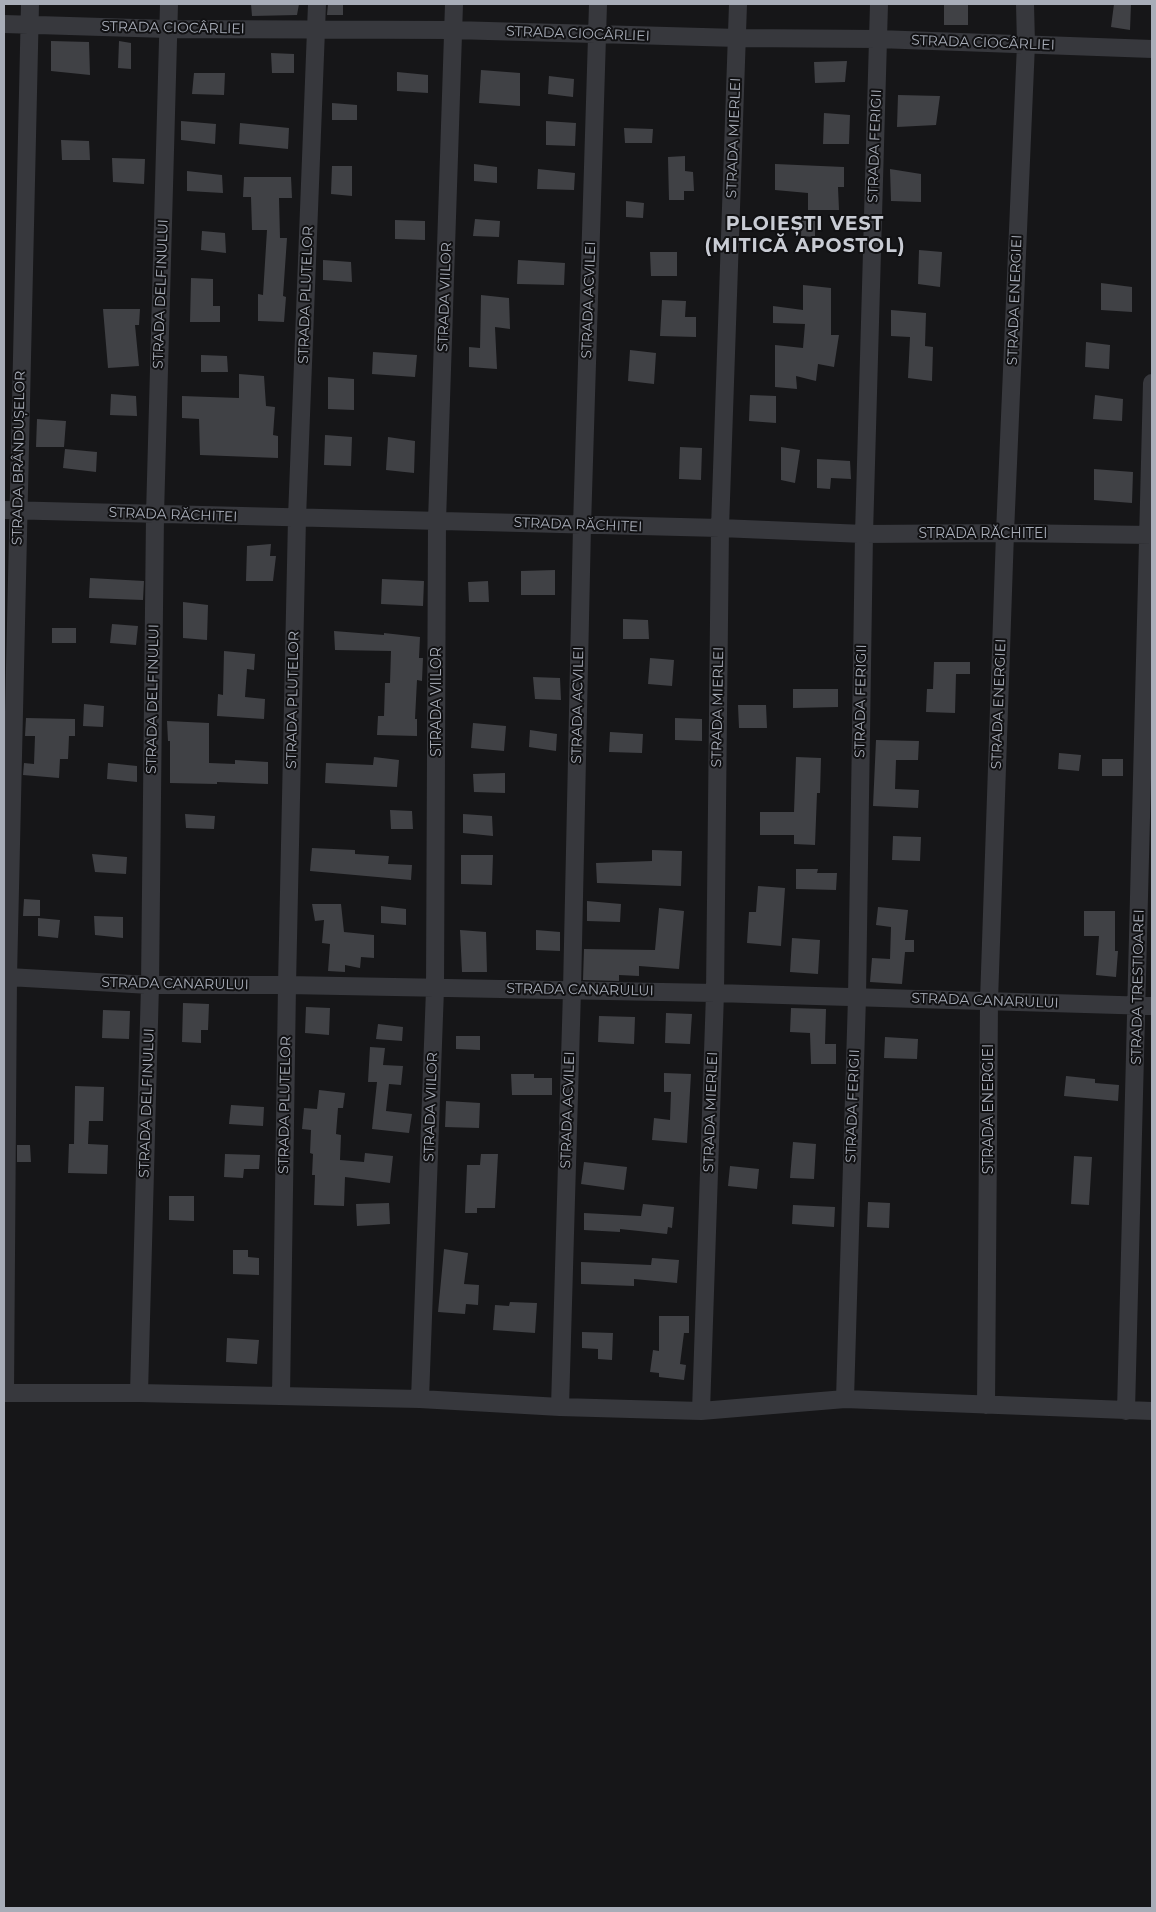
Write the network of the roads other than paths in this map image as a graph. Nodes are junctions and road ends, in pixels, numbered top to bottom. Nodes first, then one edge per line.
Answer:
1 (30, 4) edge
2 (169, 4) edge
3 (317, 4) edge
4 (454, 4) edge
5 (598, 4) edge
6 (738, 4) edge
7 (878, 4) edge
8 (1025, 4) edge
9 (4, 24) edge
10 (30, 24) junction
11 (168, 29) junction
12 (317, 30) junction
13 (453, 30) junction
14 (598, 34) junction
15 (738, 38) junction
16 (878, 39) junction
17 (1026, 44) junction
18 (1152, 49) edge
19 (1152, 383) edge
20 (10, 510) edge
21 (155, 515) junction
22 (297, 518) junction
23 (437, 521) junction
24 (582, 526) junction
25 (720, 528) junction
26 (1005, 533) junction
27 (864, 534) junction
28 (1150, 535) edge
29 (8, 977) junction
30 (150, 985) junction
31 (287, 985) junction
32 (436, 988) junction
33 (572, 990) junction
34 (715, 992) junction
35 (856, 997) junction
36 (989, 1002) junction
37 (1145, 1006) edge
38 (4, 1393) edge
39 (139, 1393) junction
40 (281, 1396) junction
41 (420, 1399) junction
42 (845, 1399) junction
43 (986, 1405) junction
44 (560, 1407) junction
45 (702, 1411) junction
46 (1126, 1411) junction
47 (1152, 1411) edge

1 - 10 street, STRADA BRÂNDUȘELOR
2 - 11 street, STRADA DELFINULUI
3 - 12 street, STRADA PLUTELOR
4 - 13 street, STRADA VIILOR
5 - 14 street, STRADA ACVILEI
6 - 15 street, STRADA MIERLEI
7 - 16 street, STRADA FERIGII
8 - 17 street, STRADA ENERGIEI
9 - 10 street, STRADA CIOCÂRLIEI
10 - 11 street, STRADA CIOCÂRLIEI
10 - 20 street, STRADA BRÂNDUȘELOR
11 - 12 street, STRADA CIOCÂRLIEI
11 - 21 street, STRADA DELFINULUI
12 - 13 street, STRADA CIOCÂRLIEI
12 - 22 street, STRADA PLUTELOR
13 - 14 street, STRADA CIOCÂRLIEI
13 - 23 street, STRADA VIILOR
14 - 15 street, STRADA CIOCÂRLIEI
14 - 24 street, STRADA ACVILEI
15 - 16 street, STRADA CIOCÂRLIEI
15 - 25 street, STRADA MIERLEI
16 - 17 street, STRADA CIOCÂRLIEI
16 - 27 street, STRADA FERIGII
17 - 18 street, STRADA CIOCÂRLIEI
17 - 26 street, STRADA ENERGIEI
19 - 28 street, STRADA TRESTIOAREI
20 - 21 street, STRADA RĂCHITEI
20 - 29 street, STRADA BRÂNDUȘELOR
21 - 22 street, STRADA RĂCHITEI
21 - 30 street, STRADA DELFINULUI
22 - 23 street, STRADA RĂCHITEI
22 - 31 street, STRADA PLUTELOR
23 - 24 street, STRADA RĂCHITEI
23 - 32 street, STRADA VIILOR
24 - 25 street, STRADA RĂCHITEI
24 - 33 street, STRADA ACVILEI
25 - 27 street, STRADA RĂCHITEI
25 - 34 street, STRADA MIERLEI
26 - 27 street, STRADA RĂCHITEI
26 - 28 street, STRADA RĂCHITEI
26 - 36 street, STRADA ENERGIEI
27 - 35 street, STRADA FERIGII
28 - 37 street, STRADA TRESTIOAREI
29 - 30 street, STRADA CANARULUI
29 - 38 street, STRADA BRÂNDUȘELOR
30 - 31 street, STRADA CANARULUI
30 - 39 street, STRADA DELFINULUI
31 - 32 street, STRADA CANARULUI
31 - 40 street, STRADA PLUTELOR
32 - 33 street, STRADA CANARULUI
32 - 41 street, STRADA VIILOR
33 - 34 street, STRADA CANARULUI
33 - 44 street, STRADA ACVILEI
34 - 35 street, STRADA CANARULUI
34 - 45 street, STRADA MIERLEI
35 - 36 street, STRADA CANARULUI
35 - 42 street, STRADA FERIGII
36 - 37 street, STRADA CANARULUI
36 - 43 street, STRADA ENERGIEI
37 - 46 street, STRADA TRESTIOAREI
38 - 39 street
39 - 40 street
40 - 41 street
41 - 44 street
42 - 43 street
42 - 45 street
43 - 46 street
44 - 45 street
46 - 47 street

